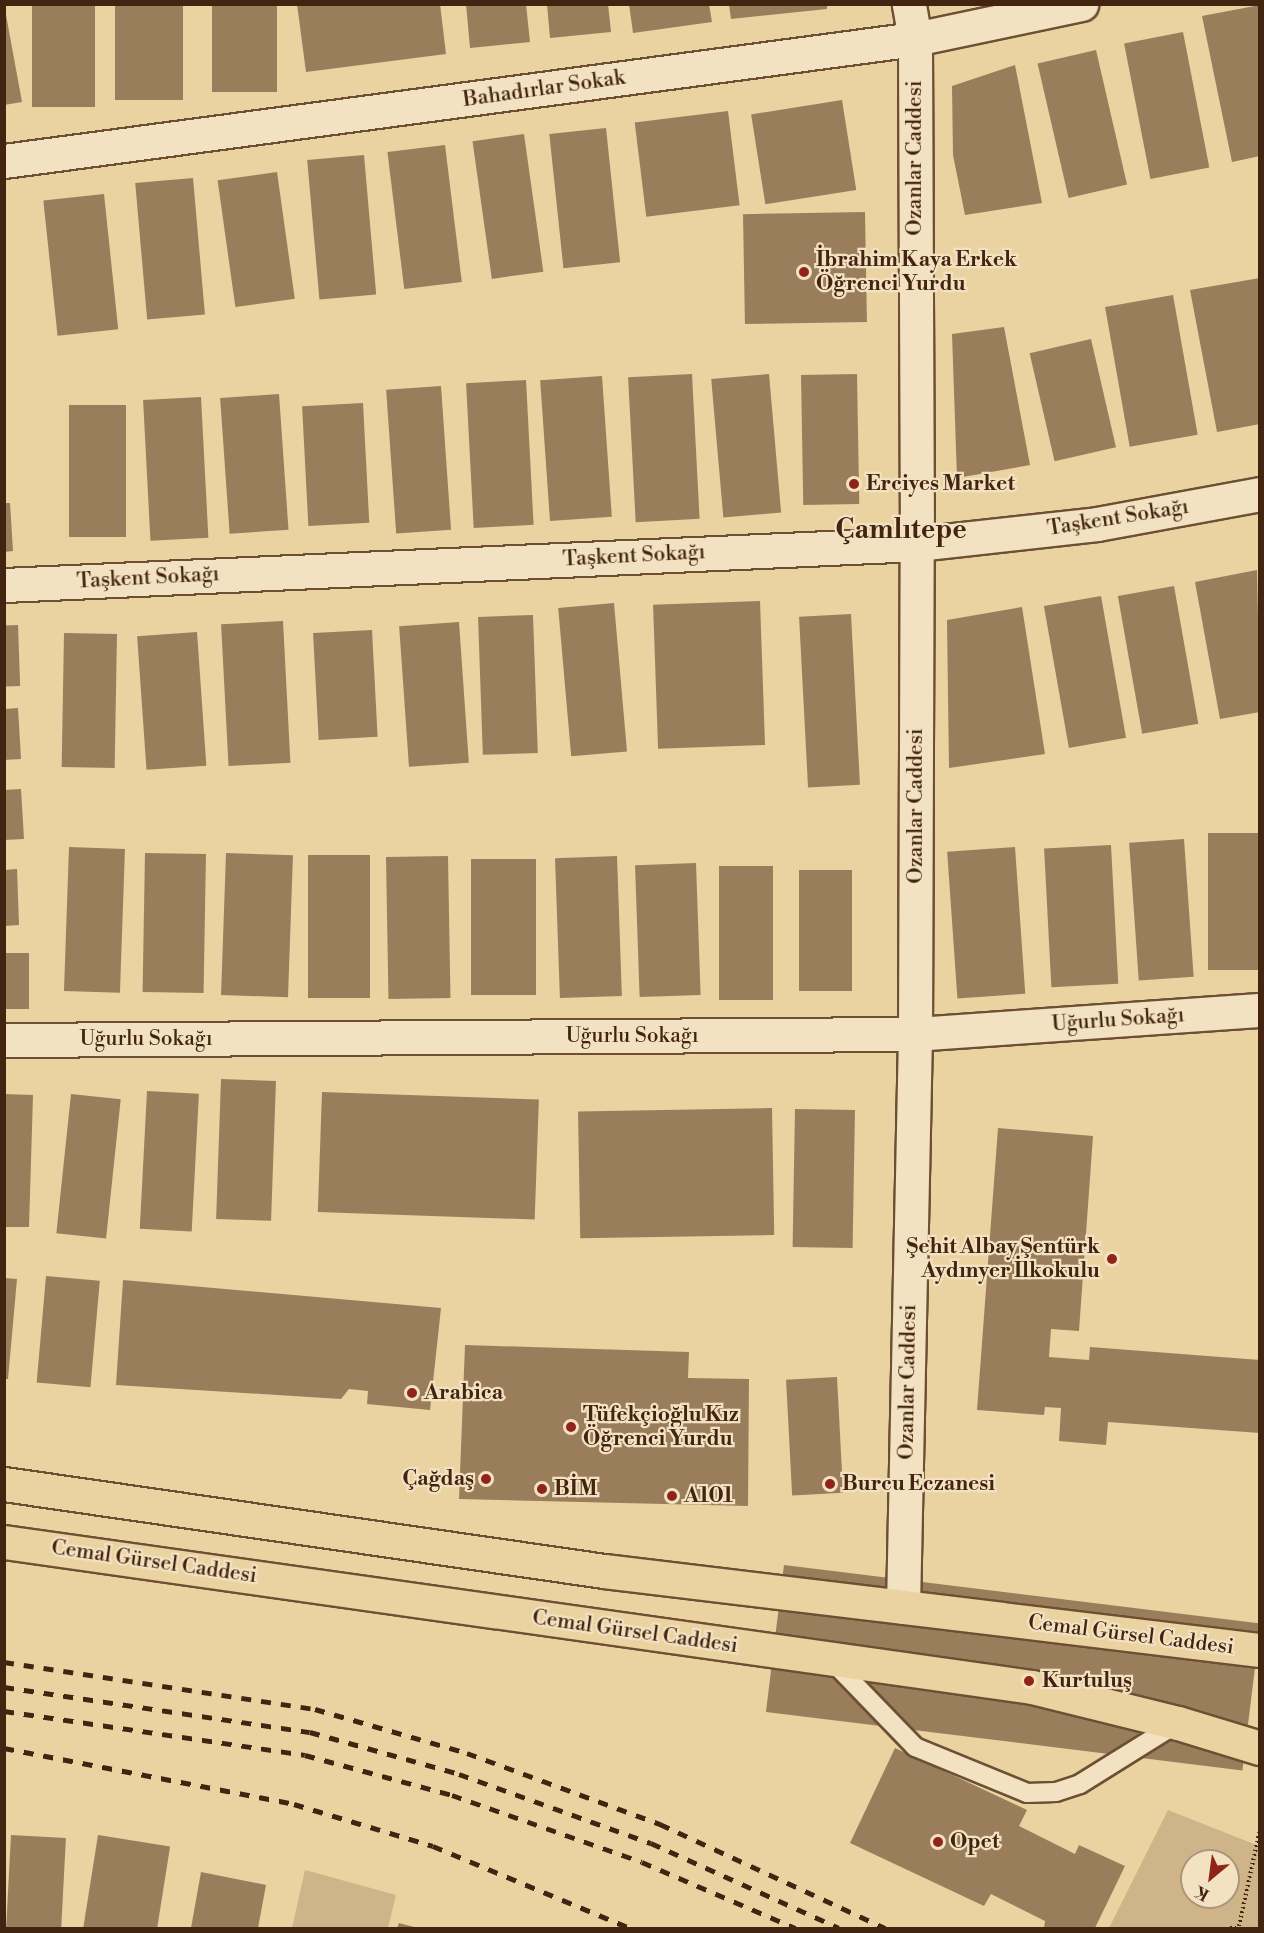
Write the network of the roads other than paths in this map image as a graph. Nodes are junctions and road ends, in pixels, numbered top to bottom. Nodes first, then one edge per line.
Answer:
1 (909, 4) edge
2 (1081, 4) edge
3 (915, 39) junction
4 (4, 161) edge
5 (1260, 494) edge
6 (917, 544) junction
7 (4, 585) edge
8 (1260, 1010) edge
9 (915, 1034) junction
10 (4, 1040) edge
11 (4, 1484) edge
12 (4, 1542) edge
13 (903, 1607) junction
14 (1260, 1650) edge
15 (829, 1658) junction
16 (1178, 1723) junction
17 (1260, 1748) edge

1 - 3 street, Ozanlar Caddesi
2 - 3 street, Bahadırlar Sokak
3 - 4 street, Bahadırlar Sokak
3 - 6 street, Ozanlar Caddesi
5 - 6 street, Taşkent Sokağı
6 - 7 street, Taşkent Sokağı
6 - 9 street, Ozanlar Caddesi
8 - 9 street, Uğurlu Sokağı
9 - 10 street, Uğurlu Sokağı
9 - 13 street, Ozanlar Caddesi
11 - 13 main road, Cemal Gürsel Caddesi
12 - 15 main road, Cemal Gürsel Caddesi
13 - 14 main road, Cemal Gürsel Caddesi
15 - 16 main road, Cemal Gürsel Caddesi
15 - 16 lane
16 - 17 main road, Cemal Gürsel Caddesi

